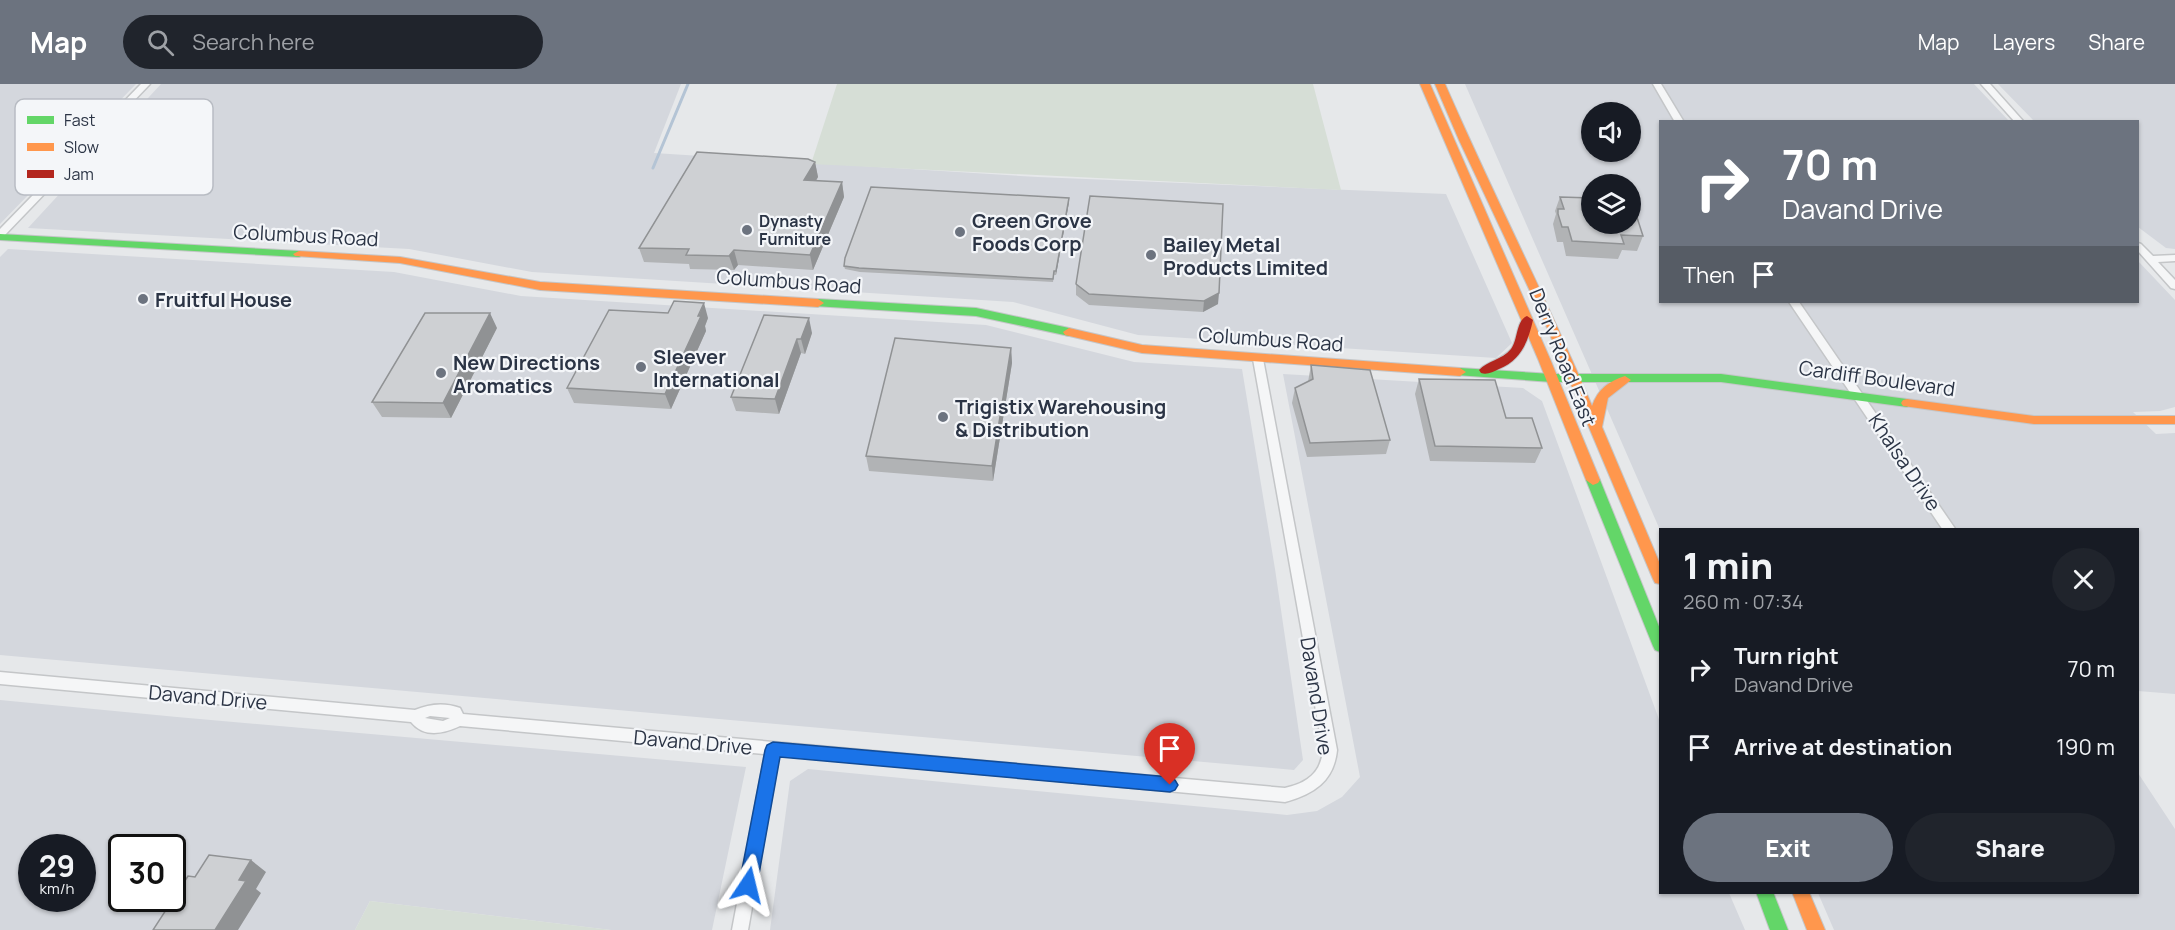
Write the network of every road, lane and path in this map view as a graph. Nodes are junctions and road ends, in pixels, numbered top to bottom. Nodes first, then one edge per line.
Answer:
1 (146, 84) edge
2 (1425, 84) edge
3 (1440, 84) edge
4 (1657, 84) edge
5 (1984, 84) edge
6 (132, 99) edge
7 (1679, 120) edge
8 (2018, 120) edge
9 (39, 195) edge
10 (0, 236) edge
11 (2139, 247) edge
12 (2175, 258) edge
13 (2150, 259) junction
14 (2175, 286) edge
15 (1795, 303) edge
16 (1527, 320) junction
17 (1258, 358) junction
18 (1477, 372) junction
19 (1642, 377) junction
20 (1552, 378) junction
21 (1574, 379) junction
22 (1859, 395) junction
23 (2175, 420) edge
24 (1597, 429) junction
25 (1949, 528) edge
26 (1659, 577) edge
27 (1659, 644) edge
28 (0, 678) edge
29 (773, 750) junction
30 (1765, 894) edge
31 (1801, 894) edge
32 (740, 930) edge
33 (1779, 930) edge
34 (1816, 930) edge

1 - 6 street
2 - 16 street, Derry Road East
3 - 21 street, Derry Road East
4 - 7 street
5 - 8 street
9 - 10 street
10 - 17 street, Columbus Road
11 - 13 street
12 - 13 street
13 - 14 street
15 - 22 street, Khalsa Drive
16 - 18 street
16 - 20 street, Derry Road East
17 - 18 street, Columbus Road
17 - 29 street, Davand Drive
18 - 20 street, Columbus Road
19 - 21 street, Cardiff Boulevard
19 - 22 street, Cardiff Boulevard
19 - 24 street
20 - 21 street, Columbus Road
20 - 27 street, Derry Road East
21 - 24 street, Derry Road East
22 - 23 street, Cardiff Boulevard
22 - 25 street, Khalsa Drive
24 - 26 street, Derry Road East
28 - 29 street, Davand Drive
29 - 32 street
30 - 33 street
31 - 34 street

